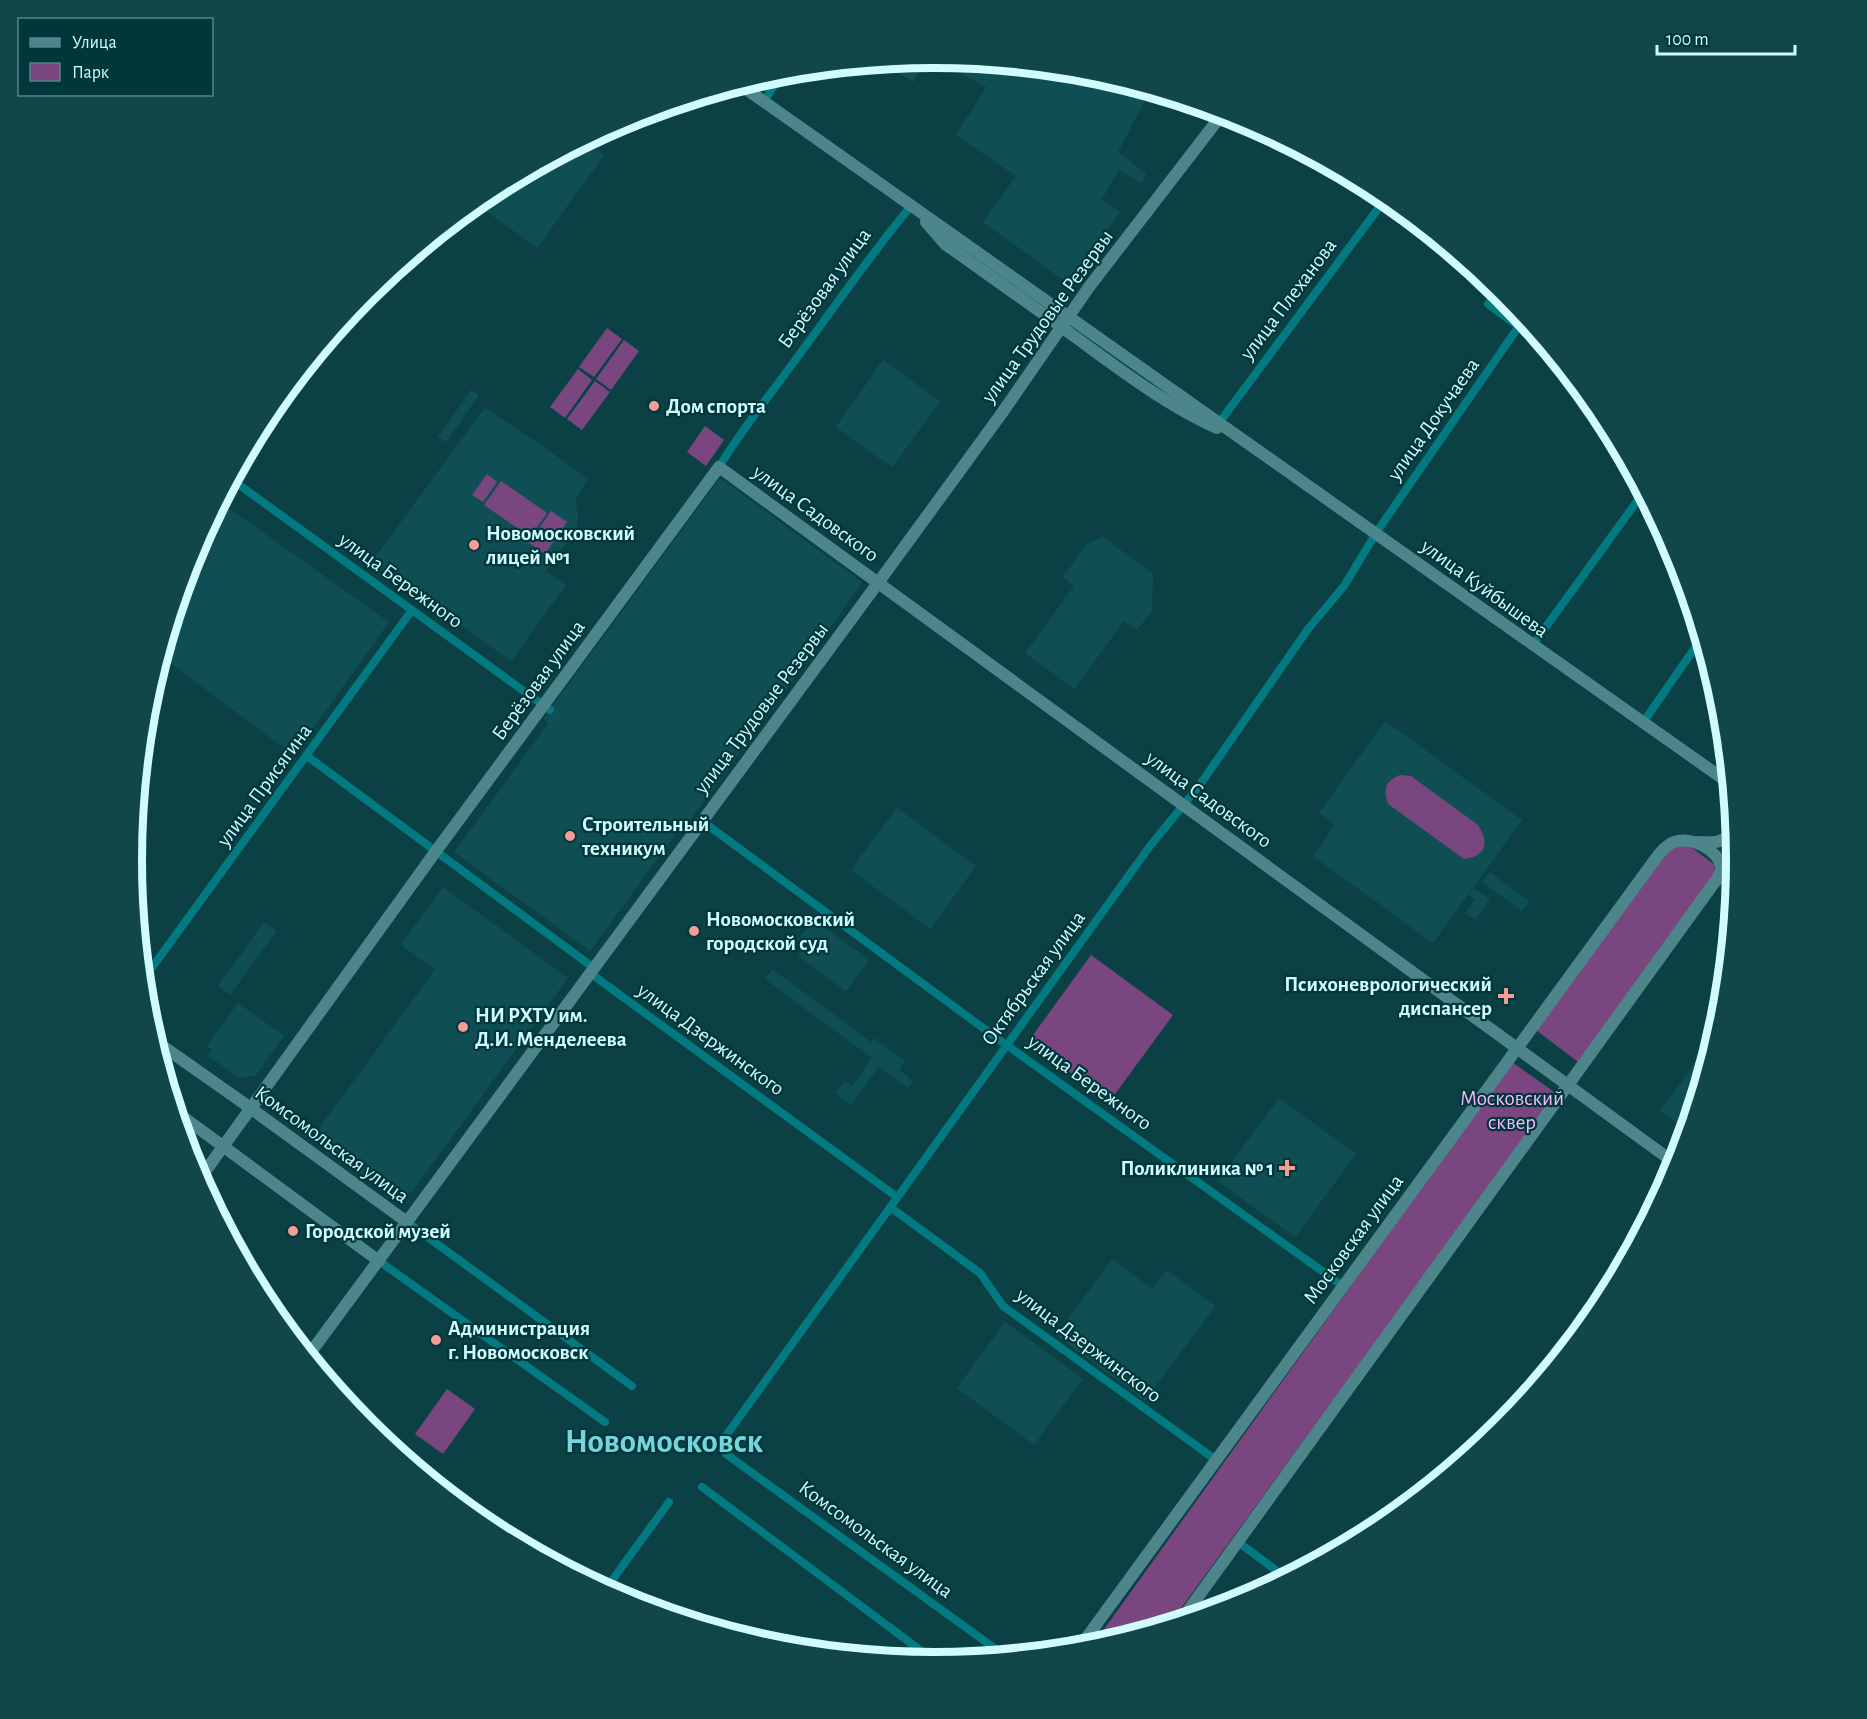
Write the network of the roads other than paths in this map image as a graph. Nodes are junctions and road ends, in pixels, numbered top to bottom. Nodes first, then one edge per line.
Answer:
1 (775, 84) edge
2 (748, 90) edge
3 (764, 101) junction
4 (1217, 121) edge
5 (911, 206) junction
6 (1380, 206) edge
7 (1493, 298) edge
8 (1064, 321) junction
9 (1519, 326) joint
10 (1219, 423) junction
11 (1257, 449) junction
12 (719, 467) junction
13 (237, 483) edge
14 (1639, 499) edge
15 (1376, 533) junction
16 (879, 582) junction
17 (412, 610) junction
18 (1532, 646) junction
19 (1696, 646) edge
20 (547, 708) junction
21 (1642, 724) junction
22 (307, 756) junction
23 (1721, 778) edge
24 (1184, 804) junction
25 (702, 821) junction
26 (1725, 838) edge
27 (1693, 841) junction
28 (436, 851) junction
29 (1726, 867) edge
30 (1717, 880) junction
31 (592, 970) junction
32 (149, 971) edge
33 (1007, 1045) junction
34 (164, 1047) edge
35 (1516, 1048) junction
36 (1569, 1086) junction
37 (251, 1109) junction
38 (185, 1118) edge
39 (224, 1146) junction
40 (1667, 1157) edge
41 (206, 1171) edge
42 (897, 1197) junction
43 (890, 1207) junction
44 (407, 1222) junction
45 (379, 1261) junction
46 (1343, 1286) junction
47 (312, 1351) edge
48 (632, 1386) dead end
49 (605, 1422) dead end
50 (720, 1444) dead end
51 (726, 1454) dead end
52 (1216, 1460) junction
53 (702, 1487) dead end
54 (669, 1502) dead end
55 (1238, 1542) junction
56 (1279, 1572) edge
57 (611, 1582) edge
58 (1190, 1608) edge
59 (1088, 1636) edge
60 (996, 1649) edge
61 (922, 1652) edge

1 - 3 street
2 - 3 main road
3 - 5 main road
4 - 8 main road, улица Трудовые Резервы
5 - 8 main road
5 - 12 street, Берёзовая улица
6 - 10 street, улица Плеханова
7 - 9 street
8 - 10 main road, улица Куйбышева
8 - 11 main road
8 - 16 main road, улица Трудовые Резервы
9 - 15 street, улица Докучаева
10 - 11 main road, улица Куйбышева
11 - 15 main road, улица Куйбышева
12 - 16 main road, улица Садовского
12 - 20 main road, Берёзовая улица
13 - 17 street, улица Бережного
14 - 18 street
15 - 18 main road, улица Куйбышева
15 - 24 street, Октябрьская улица
16 - 24 main road, улица Садовского
16 - 25 main road, улица Трудовые Резервы
17 - 20 street, улица Бережного
17 - 22 street, улица Присягина
18 - 21 main road, улица Куйбышева
19 - 21 street
20 - 28 main road, Берёзовая улица
21 - 23 main road, улица Куйбышева
22 - 28 street, улица Дзержинского
22 - 32 street, улица Присягина
24 - 33 street, Октябрьская улица
24 - 35 main road, улица Садовского
25 - 31 main road, улица Трудовые Резервы
25 - 33 street, улица Бережного
26 - 27 main road
27 - 30 main road
27 - 35 main road, Московская улица
28 - 31 street, улица Дзержинского
28 - 37 main road, Берёзовая улица
29 - 30 main road
30 - 36 main road
31 - 42 street, улица Дзержинского
31 - 44 main road, улица Трудовые Резервы
33 - 42 street, Октябрьская улица
33 - 46 street, улица Бережного
34 - 37 main road, Комсомольская улица
35 - 36 main road, улица Садовского
35 - 46 main road, Московская улица
36 - 40 main road, улица Садовского
36 - 55 main road
37 - 39 main road, Берёзовая улица
37 - 44 main road, Комсомольская улица
38 - 39 main road
39 - 41 main road, Берёзовая улица
39 - 45 main road
42 - 43 street, Октябрьская улица
43 - 50 street, Октябрьская улица
43 - 52 street, улица Дзержинского
44 - 45 main road, улица Трудовые Резервы
44 - 48 street, Комсомольская улица
45 - 47 main road, улица Трудовые Резервы
45 - 49 street
46 - 52 main road, Московская улица
51 - 60 street, Комсомольская улица
52 - 59 main road, Московская улица
53 - 61 street
54 - 57 street
55 - 56 street
55 - 58 main road

